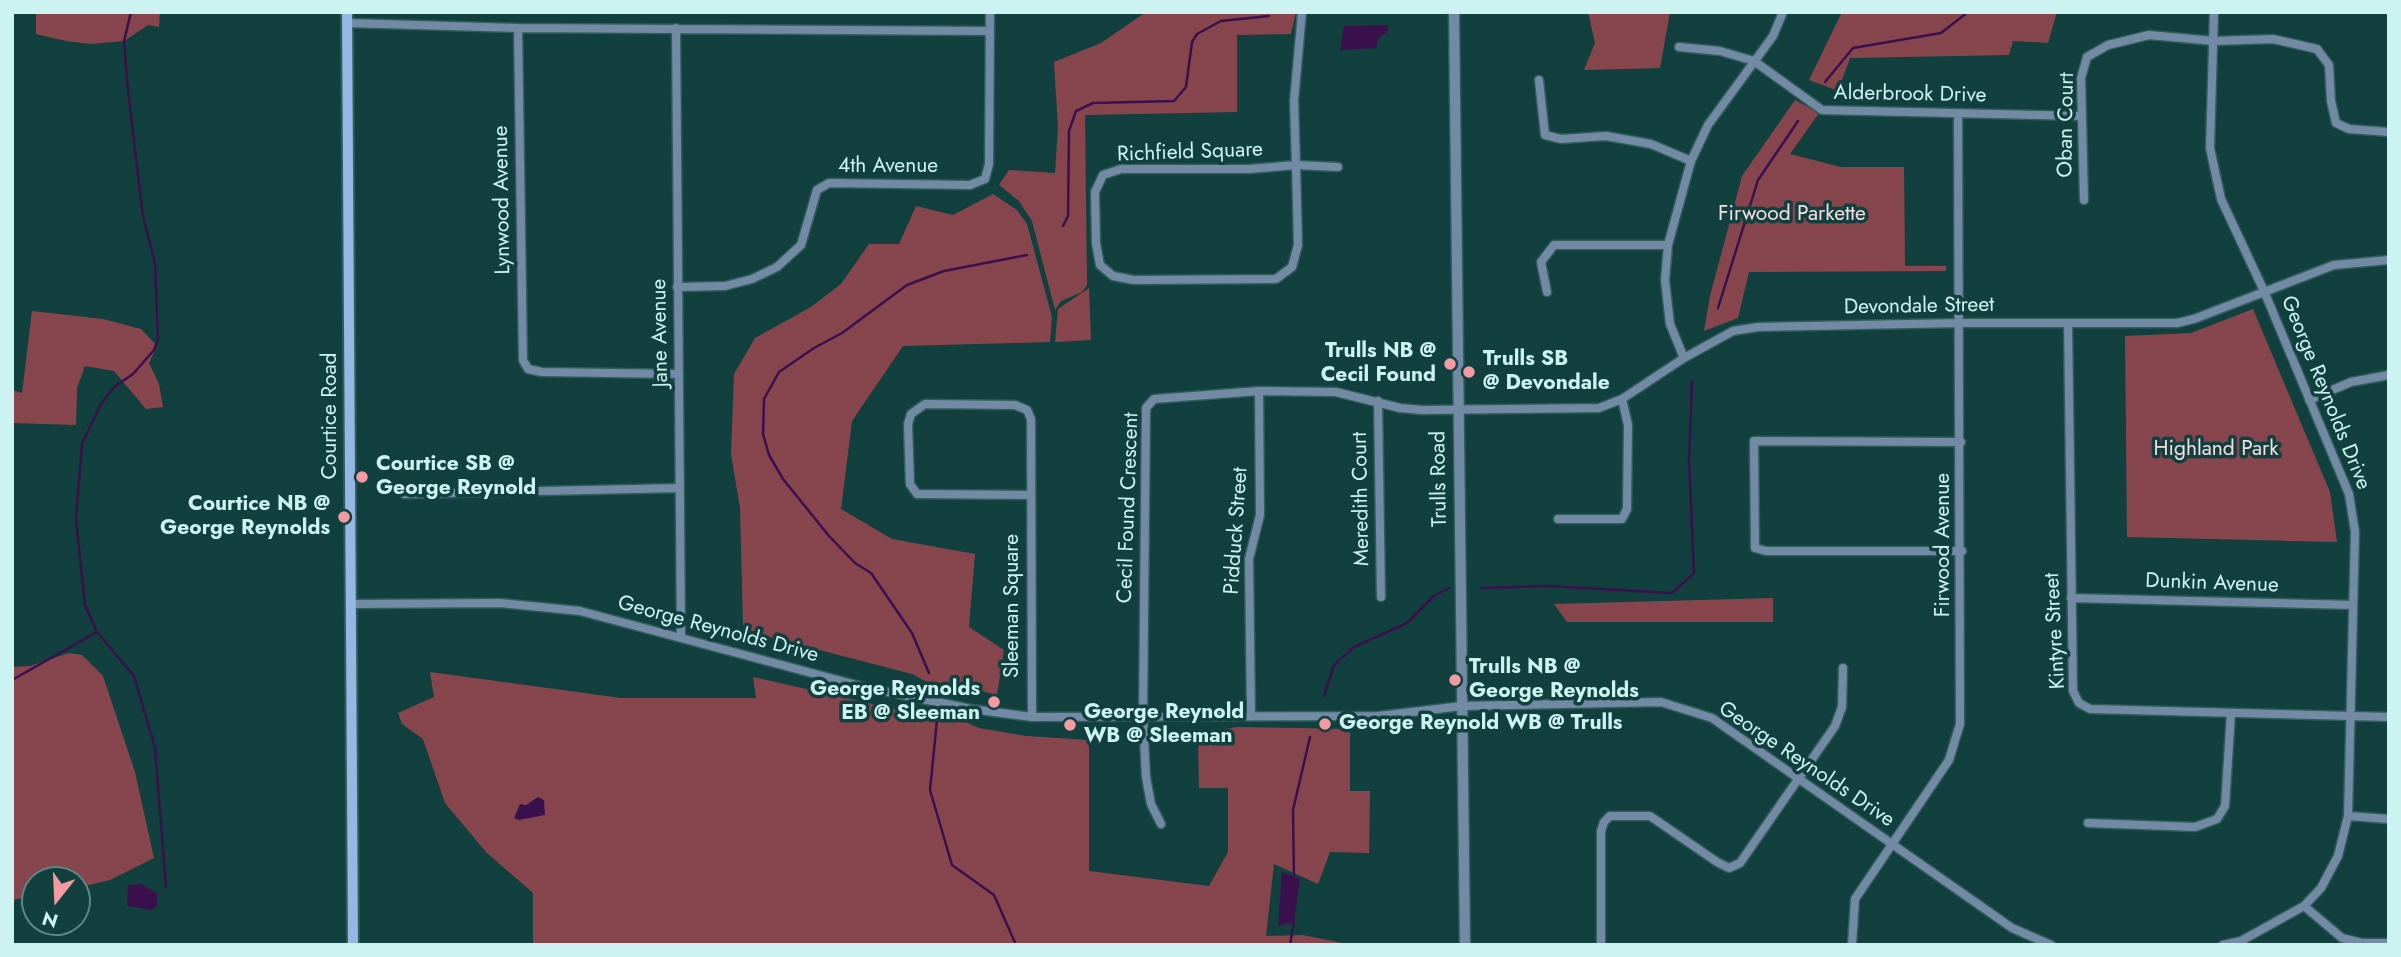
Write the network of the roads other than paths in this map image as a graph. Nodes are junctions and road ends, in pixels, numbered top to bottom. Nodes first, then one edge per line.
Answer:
1 (990, 12) edge
2 (1302, 12) edge
3 (1454, 12) edge
4 (1783, 12) edge
5 (2214, 12) edge
6 (347, 18) edge
7 (518, 28) junction
8 (676, 28) junction
9 (990, 31) junction
10 (2214, 41) junction
11 (1679, 47) dead end
12 (1754, 61) junction
13 (1539, 80) dead end
14 (1958, 114) junction
15 (2081, 116) junction
16 (2389, 132) edge
17 (1691, 161) junction
18 (1296, 165) junction
19 (1338, 167) dead end
20 (2084, 200) dead end
21 (1668, 245) junction
22 (2389, 260) edge
23 (677, 288) junction
24 (2264, 291) junction
25 (1547, 292) dead end
26 (1959, 323) junction
27 (2068, 324) junction
28 (1684, 358) junction
29 (679, 374) junction
30 (2389, 375) edge
31 (1259, 391) junction
32 (1622, 399) junction
33 (2309, 400) junction
34 (1378, 401) junction
35 (1459, 409) junction
36 (1961, 442) junction
37 (680, 488) junction
38 (404, 494) dead end
39 (1030, 495) junction
40 (1558, 519) dead end
41 (1962, 551) junction
42 (1381, 597) dead end
43 (2071, 598) junction
44 (351, 604) junction
45 (2353, 605) junction
46 (681, 638) junction
47 (1843, 668) dead end
48 (1462, 706) junction
49 (2231, 713) junction
50 (1032, 716) junction
51 (1143, 716) junction
52 (1251, 716) junction
53 (2352, 716) junction
54 (2389, 716) edge
55 (1798, 777) junction
56 (2348, 816) junction
57 (2389, 819) edge
58 (2088, 823) dead end
59 (1161, 824) dead end
60 (1892, 845) junction
61 (2304, 905) junction
62 (2389, 943) edge
63 (353, 945) edge
64 (1465, 945) edge
65 (1601, 945) edge
66 (1852, 945) edge
67 (2051, 945) edge
68 (2224, 945) edge

1 - 9 street, 4th Avenue
2 - 18 street, Richfield Square
3 - 35 street, Trulls Road
4 - 12 street
5 - 10 street, George Reynolds Drive
6 - 7 street
6 - 44 main road, Courtice Road
7 - 8 street
7 - 29 street, Lynwood Avenue
8 - 9 street
8 - 23 street, Jane Avenue
9 - 23 street, 4th Avenue
10 - 15 street, Oban Court
10 - 16 street
10 - 24 street, George Reynolds Drive
11 - 12 street, Alderbrook Drive
12 - 14 street, Alderbrook Drive
12 - 17 street
13 - 17 street
14 - 15 street, Alderbrook Drive
14 - 26 street, Firwood Avenue
15 - 20 street, Oban Court
17 - 21 street
18 - 18 street, Richfield Square
18 - 19 street
21 - 25 street
21 - 28 street
22 - 24 street, Devondale Street
23 - 29 street, Jane Avenue
24 - 27 street, Devondale Street
24 - 33 street, George Reynolds Drive
26 - 27 street, Devondale Street
26 - 28 street, Devondale Street
26 - 36 street, Firwood Avenue
27 - 43 street, Kintyre Street
28 - 32 street, Devondale Street
29 - 37 street, Jane Avenue
30 - 33 street
31 - 34 street, Cecil Found Crescent
31 - 51 street, Cecil Found Crescent
31 - 52 street, Pidduck Street
32 - 35 street, Devondale Street
32 - 40 street
33 - 45 street, George Reynolds Drive
34 - 35 street, Cecil Found Crescent
34 - 42 street, Meredith Court
35 - 48 street, Trulls Road
36 - 41 street, Firwood Avenue
36 - 41 street
37 - 38 street
37 - 46 street, Jane Avenue
39 - 39 street, Sleeman Square
39 - 50 street, Sleeman Square
41 - 60 street, Firwood Avenue
43 - 45 street, Dunkin Avenue
43 - 49 street, Kintyre Street
44 - 46 street, George Reynolds Drive
44 - 63 main road, Courtice Road
45 - 53 street, George Reynolds Drive
46 - 50 street, George Reynolds Drive
47 - 55 street
48 - 52 street, George Reynolds Drive
48 - 55 street, George Reynolds Drive
48 - 64 street, Trulls Road
49 - 53 street, Kintyre Street
49 - 58 street
50 - 51 street, George Reynolds Drive
51 - 52 street, George Reynolds Drive
51 - 59 street, Cecil Found Crescent
53 - 54 street, Kintyre Street
53 - 56 street, George Reynolds Drive
55 - 60 street, George Reynolds Drive
55 - 65 street
56 - 57 street
56 - 61 street, George Reynolds Drive
60 - 66 street, Firwood Avenue
60 - 67 street, George Reynolds Drive
61 - 62 street
61 - 68 street, George Reynolds Drive

